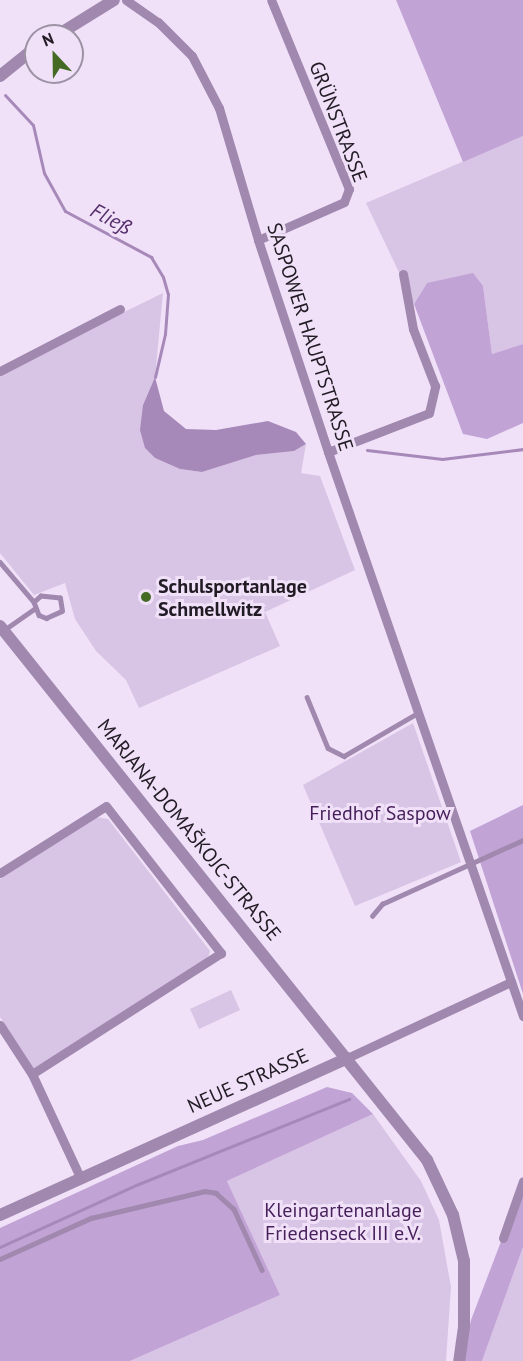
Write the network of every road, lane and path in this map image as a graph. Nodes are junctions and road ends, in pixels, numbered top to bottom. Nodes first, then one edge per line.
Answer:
1 (114, 0) edge
2 (126, 0) edge
3 (271, 0) edge
4 (75, 24) edge
5 (24, 57) edge
6 (0, 76) edge
7 (258, 240) junction
8 (403, 274) dead end
9 (120, 309) dead end
10 (0, 371) edge
11 (328, 452) junction
12 (0, 562) edge
13 (34, 602) junction
14 (34, 609) junction
15 (2, 628) edge
16 (307, 697) dead end
17 (416, 714) junction
18 (523, 840) edge
19 (468, 865) junction
20 (0, 873) edge
21 (372, 916) dead end
22 (511, 982) junction
23 (523, 1016) edge
24 (0, 1025) edge
25 (347, 1058) junction
26 (32, 1074) junction
27 (80, 1178) junction
28 (523, 1181) edge
29 (0, 1215) edge
30 (503, 1238) dead end
31 (0, 1259) edge
32 (262, 1270) dead end
33 (459, 1361) edge

1 - 4 street
2 - 7 street, SASPOWER HAUPTSTRASSE
3 - 7 street, GRÜNSTRASSE
5 - 6 street
7 - 11 street, SASPOWER HAUPTSTRASSE
8 - 11 street
9 - 10 street
11 - 17 street, SASPOWER HAUPTSTRASSE
12 - 13 lane
13 - 14 lane
13 - 14 lane
14 - 15 lane
15 - 25 street, MARJANA-DOMAŠKOJC-STRASSE
16 - 17 lane
17 - 19 street, SASPOWER HAUPTSTRASSE
18 - 19 lane
19 - 21 lane
19 - 22 street, SASPOWER HAUPTSTRASSE
20 - 26 street
22 - 23 street, SASPOWER HAUPTSTRASSE
22 - 25 street, NEUE STRASSE
24 - 26 street
25 - 27 street, NEUE STRASSE
25 - 33 street, MARJANA-DOMAŠKOJC-STRASSE
26 - 27 street
27 - 29 street, NEUE STRASSE
28 - 30 street
31 - 32 lane

